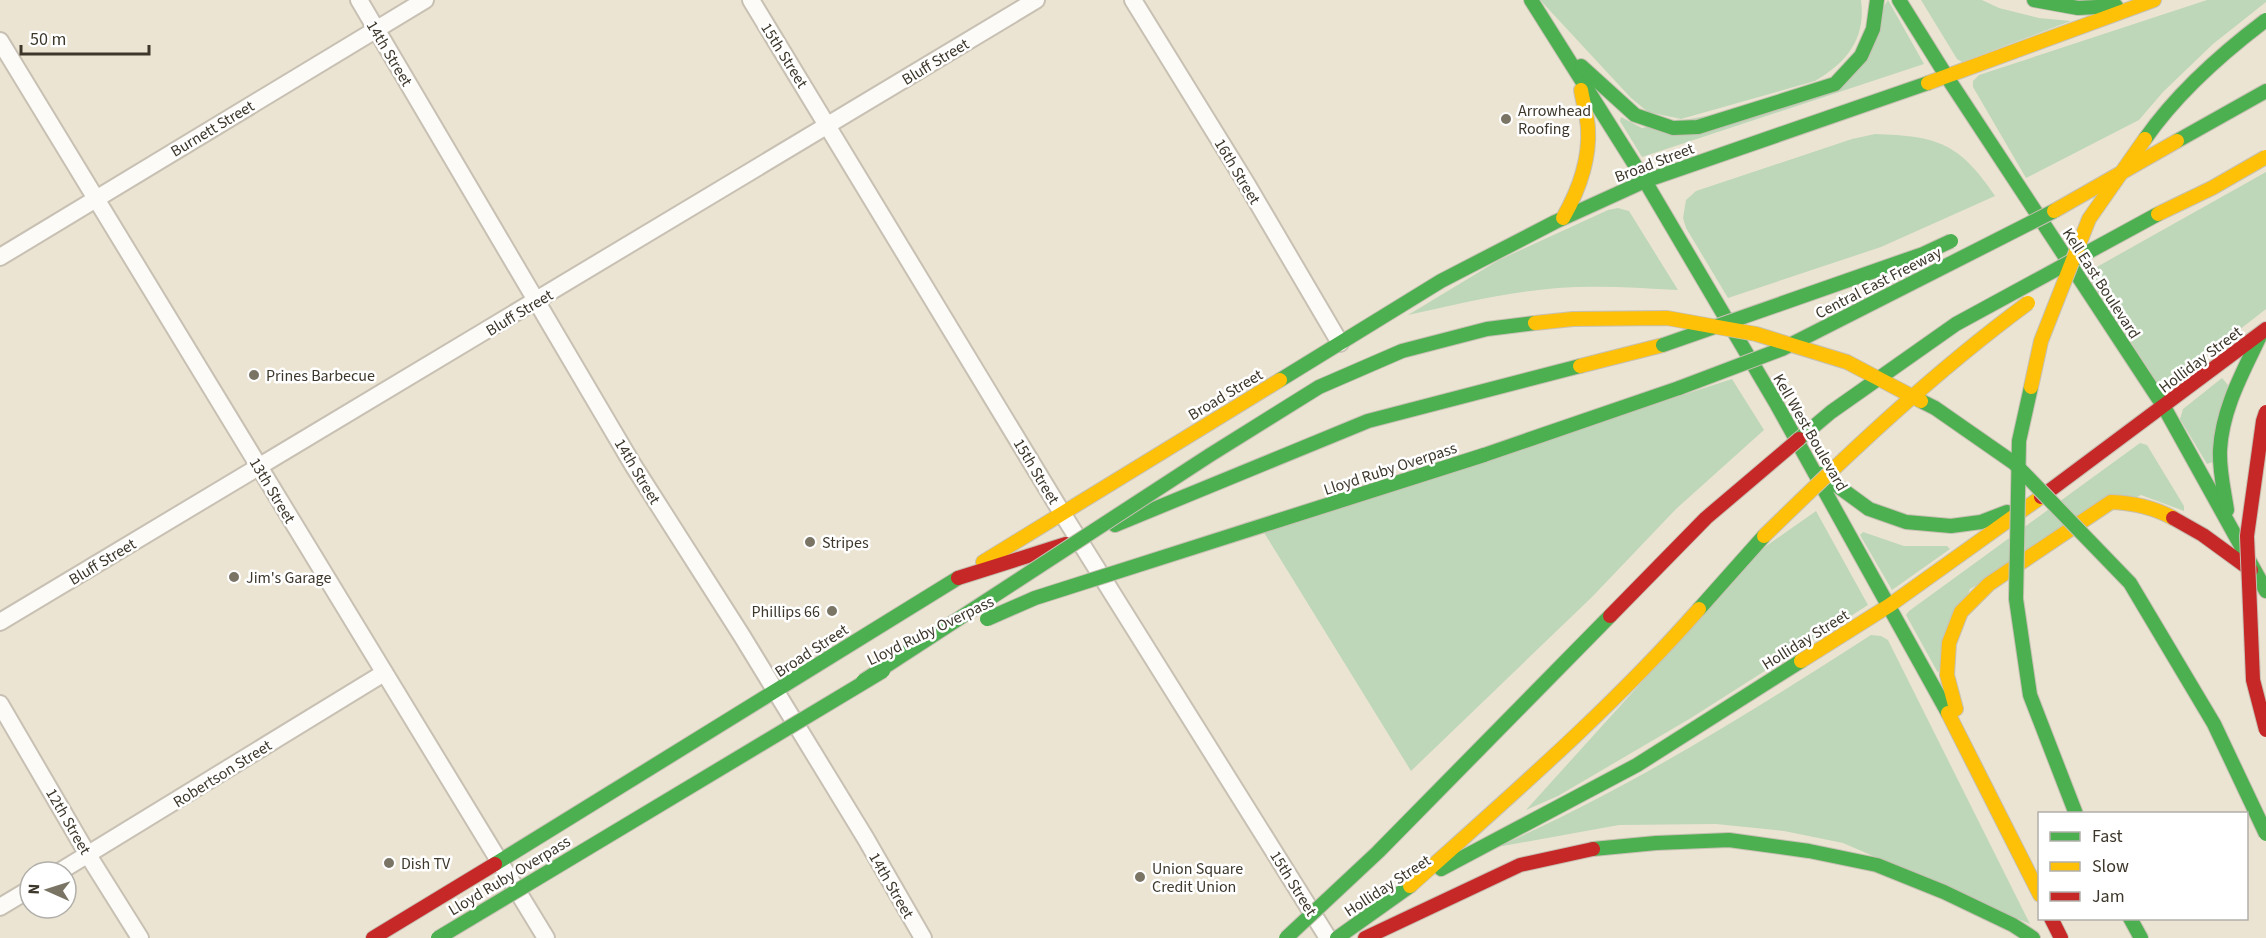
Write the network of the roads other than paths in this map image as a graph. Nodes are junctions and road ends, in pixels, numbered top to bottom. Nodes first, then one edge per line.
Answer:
1 (359, 0) edge
2 (424, 0) edge
3 (751, 0) edge
4 (1036, 0) edge
5 (1133, 0) edge
6 (1531, 0) edge
7 (1877, 0) edge
8 (1899, 0) edge
9 (2034, 0) edge
10 (2154, 0) edge
11 (2139, 5) junction
12 (2266, 20) edge
13 (376, 29) junction
14 (0, 41) edge
15 (1559, 46) junction
16 (1578, 76) junction
17 (1947, 77) junction
18 (2266, 91) edge
19 (828, 125) junction
20 (2177, 141) junction
21 (2266, 157) edge
22 (1645, 181) junction
23 (97, 198) junction
24 (2018, 212) dead end
25 (2151, 217) junction
26 (1563, 218) junction
27 (1965, 235) dead end
28 (0, 257) edge
29 (537, 301) junction
30 (2264, 331) edge
31 (1340, 343) junction
32 (2164, 407) junction
33 (2266, 412) edge
34 (1484, 455) joint
35 (259, 467) junction
36 (1814, 470) junction
37 (2038, 500) junction
38 (1062, 513) junction
39 (2229, 524) junction
40 (1080, 540) junction
41 (2256, 573) junction
42 (958, 578) junction
43 (2266, 591) edge
44 (1890, 606) junction
45 (0, 622) edge
46 (384, 673) junction
47 (863, 681) junction
48 (776, 692) junction
49 (0, 704) edge
50 (2266, 730) edge
51 (1963, 741) junction
52 (2076, 812) edge
53 (2266, 834) edge
54 (88, 855) junction
55 (78, 861) edge
56 (498, 861) junction
57 (1410, 886) junction
58 (2038, 890) edge
59 (18, 896) edge
60 (0, 907) edge
61 (2052, 920) edge
62 (2131, 920) edge
63 (140, 938) edge
64 (373, 938) edge
65 (438, 938) edge
66 (546, 938) edge
67 (923, 938) edge
68 (1286, 938) edge
69 (1328, 938) edge
70 (1337, 938) edge
71 (1365, 938) edge
72 (2033, 938) edge
73 (2061, 938) edge
74 (2141, 938) edge

1 - 13 street, 14th Street
2 - 13 street, Burnett Street
3 - 19 street, 15th Street
4 - 19 street, Bluff Street
5 - 31 street, 16th Street
6 - 15 main road, Kell West Boulevard
7 - 15 main road
8 - 17 main road, Kell East Boulevard
9 - 11 main road
10 - 11 main road, Broad Street
11 - 17 main road, Broad Street
12 - 52 main road, bridge
13 - 23 street, Burnett Street
13 - 29 street, 14th Street
14 - 23 street, 13th Street
15 - 16 main road, Kell West Boulevard
16 - 22 main road, Kell West Boulevard
16 - 26 main road
17 - 22 main road, Broad Street
17 - 32 main road, Kell East Boulevard
18 - 20 main road, Central East Freeway
19 - 29 street, Bluff Street
19 - 38 street, 15th Street
20 - 24 main road, bridge
20 - 34 main road, Central East Freeway, bridge
21 - 25 main road, bridge
22 - 26 main road, Broad Street
22 - 36 main road, Kell West Boulevard
23 - 28 street, Burnett Street
23 - 35 street, 13th Street
25 - 57 main road, bridge
25 - 68 main road, bridge
26 - 31 main road, Broad Street
27 - 40 main road, bridge
29 - 35 street, Bluff Street
29 - 48 street, 14th Street
30 - 32 main road, Holliday Street
30 - 39 main road
31 - 38 main road, Broad Street
32 - 37 main road, Holliday Street
32 - 39 main road, Kell East Boulevard
33 - 50 main road, bridge
34 - 47 main road, Lloyd Ruby Overpass, bridge
35 - 45 street, Bluff Street
35 - 46 street, 13th Street
36 - 37 main road
36 - 44 main road, Kell West Boulevard
37 - 44 main road, Holliday Street
38 - 40 street, 15th Street
38 - 42 main road, Broad Street
39 - 41 main road, Kell East Boulevard
40 - 42 main road
40 - 69 street, 15th Street
41 - 43 main road, Kell East Boulevard
41 - 51 main road
42 - 48 main road, Broad Street
44 - 51 main road, Kell West Boulevard
44 - 57 main road, Holliday Street
46 - 54 street, Robertson Street
46 - 56 street, 13th Street
47 - 53 main road, bridge
47 - 65 main road, Lloyd Ruby Overpass, bridge
48 - 56 main road, Broad Street
48 - 67 street, 14th Street
49 - 54 street, 12th Street
51 - 58 main road, Kell West Boulevard
54 - 55 street, Robertson Street
54 - 63 street, 12th Street
56 - 64 main road, Broad Street
56 - 66 street, 13th Street
57 - 70 main road, Holliday Street
59 - 60 street
61 - 73 main road
62 - 74 main road
71 - 72 main road

